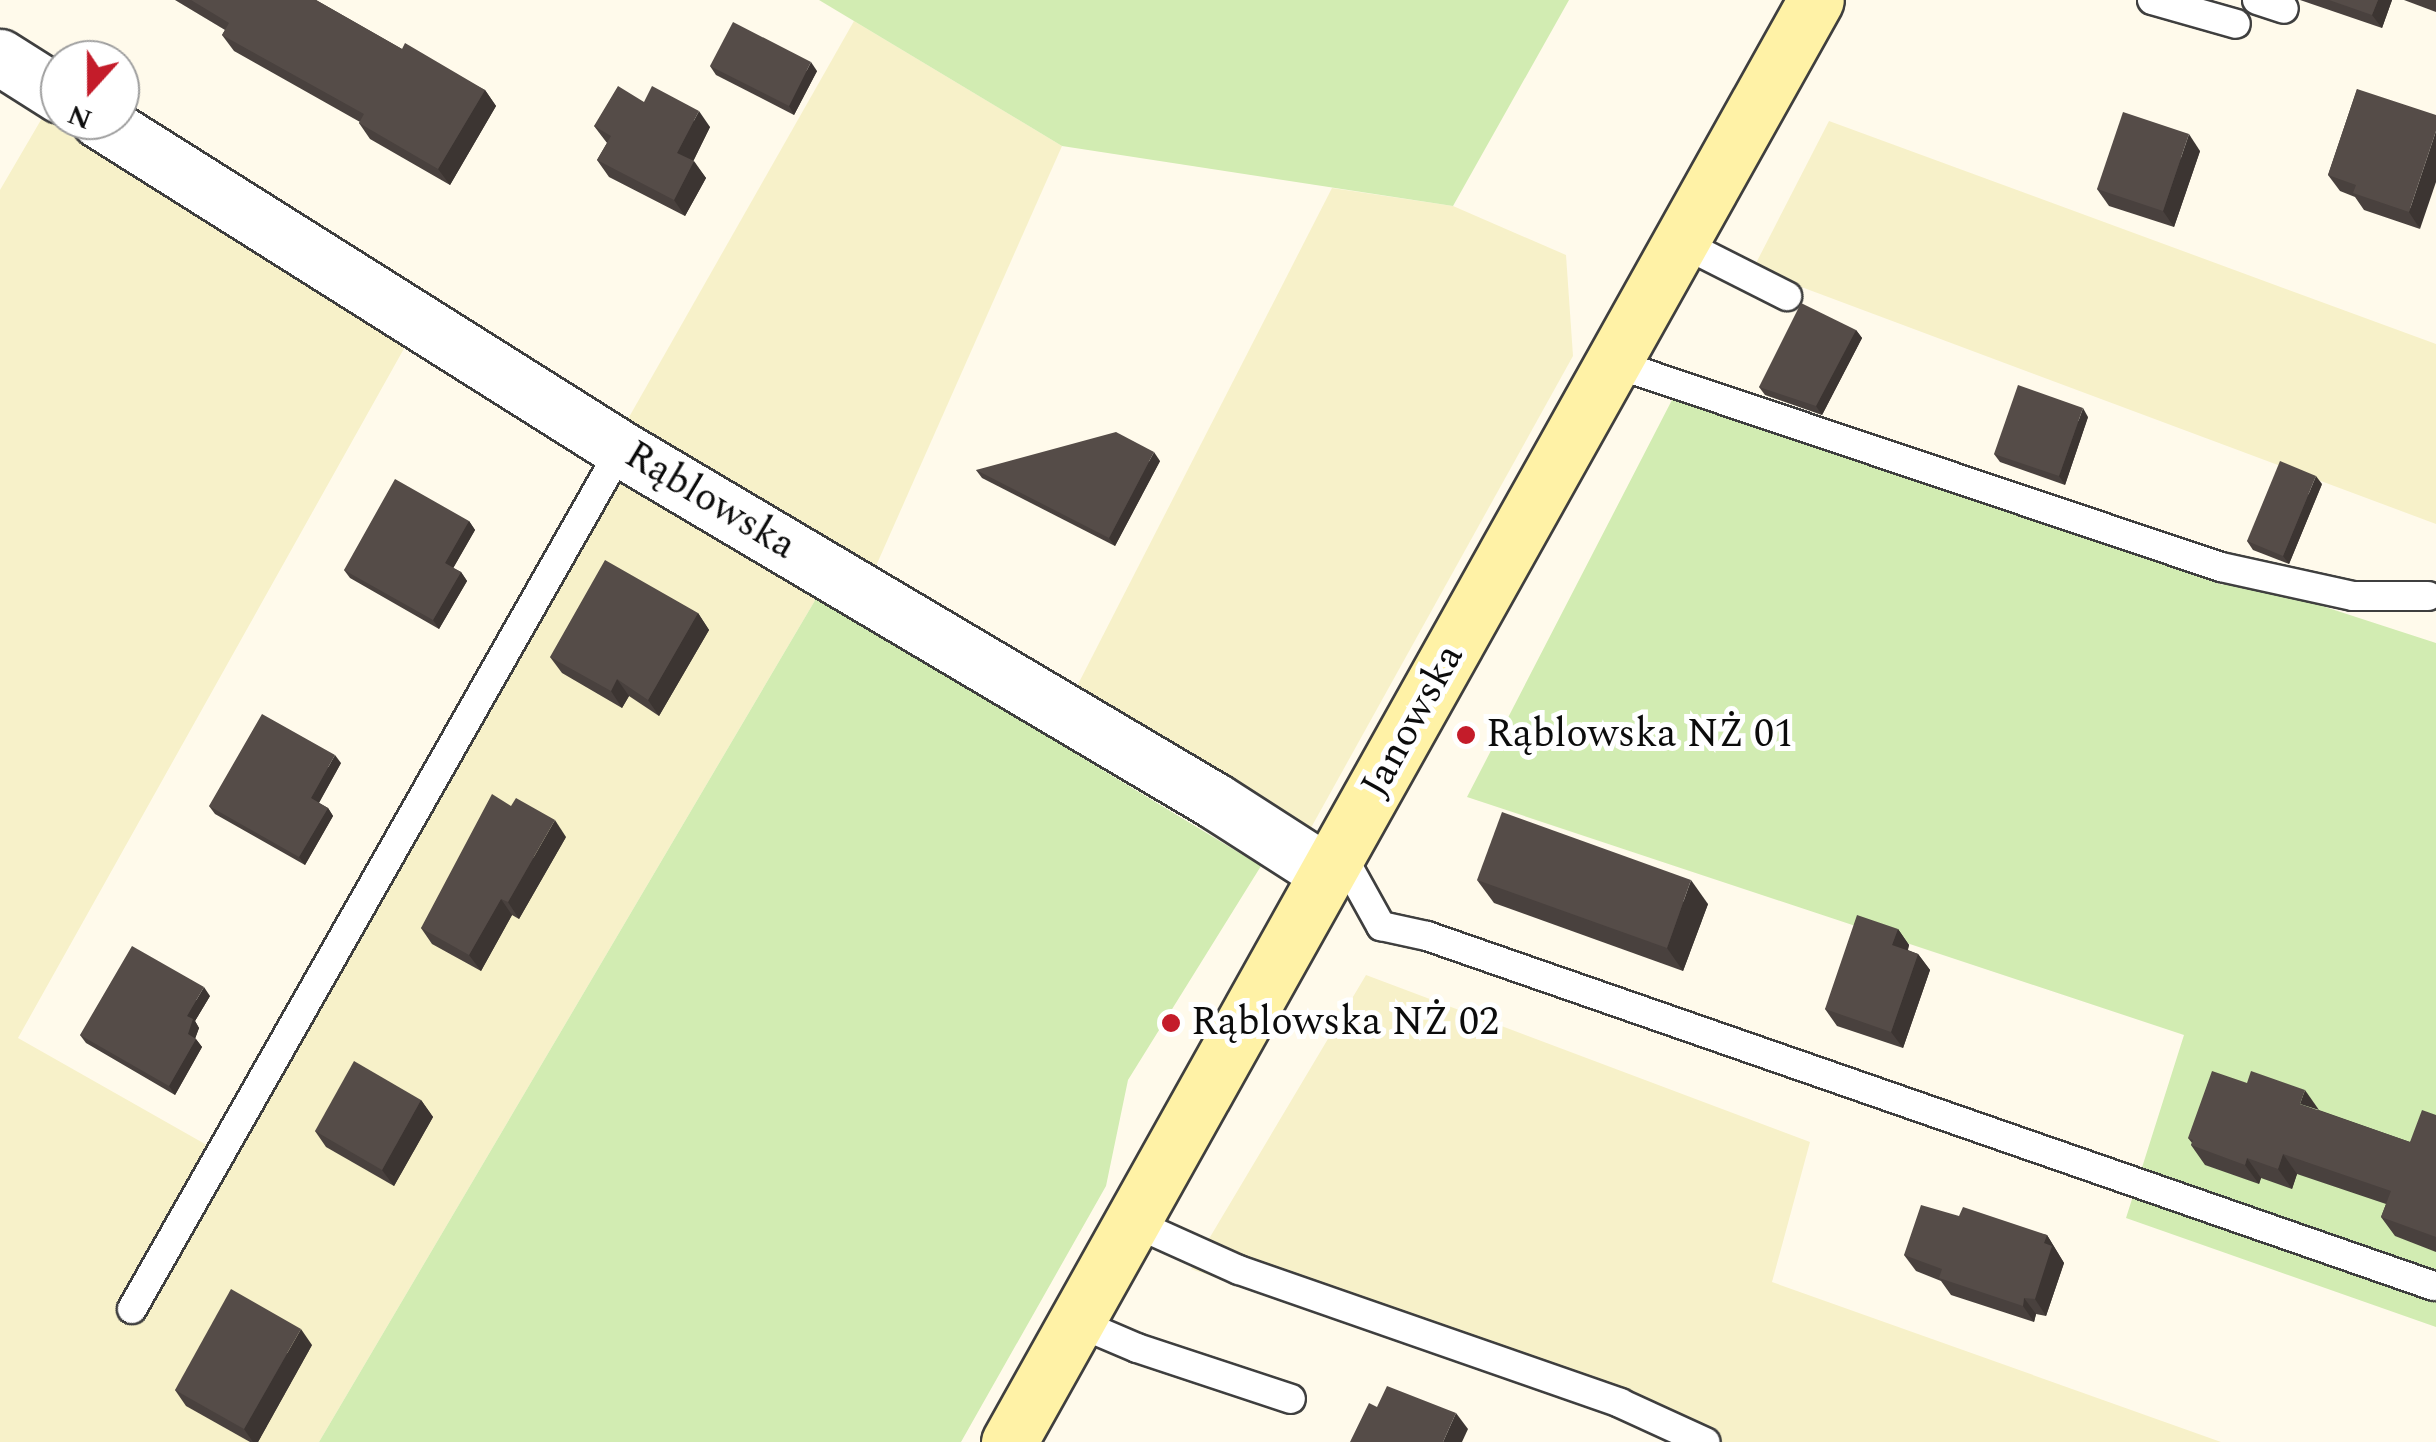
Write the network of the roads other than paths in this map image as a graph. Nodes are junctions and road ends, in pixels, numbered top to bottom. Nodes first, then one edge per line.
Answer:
1 (1816, 0) edge
2 (2152, 0) edge
3 (2257, 0) edge
4 (2284, 9) dead end
5 (2236, 24) dead end
6 (0, 57) edge
7 (40, 83) edge
8 (130, 140) edge
9 (1680, 242) junction
10 (1787, 296) dead end
11 (1613, 362) junction
12 (621, 449) junction
13 (2428, 596) dead end
14 (1334, 862) junction
15 (1132, 1222) junction
16 (2434, 1286) edge
17 (132, 1309) dead end
18 (1076, 1322) junction
19 (1291, 1399) dead end
20 (1017, 1440) edge
21 (1706, 1442) edge

1 - 9 street, Janowska
2 - 5 lane
3 - 4 lane
6 - 7 street
8 - 12 street, Rąblowska
9 - 10 lane
9 - 11 street, Janowska
11 - 13 lane
11 - 14 street, Janowska
12 - 14 street, Rąblowska
12 - 17 lane
14 - 15 street, Janowska
14 - 16 lane
15 - 18 street, Janowska
15 - 21 lane
18 - 19 lane
18 - 20 street, Janowska

